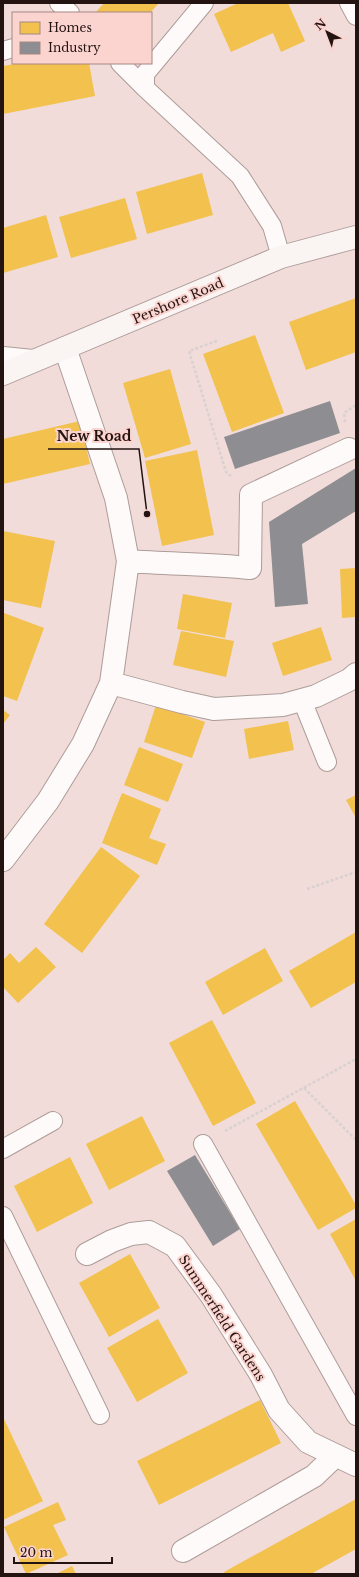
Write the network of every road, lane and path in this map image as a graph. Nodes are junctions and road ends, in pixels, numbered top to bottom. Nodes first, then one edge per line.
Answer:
1 (59, 3) edge
2 (204, 3) edge
3 (349, 3) edge
4 (69, 12) edge
5 (356, 16) edge
6 (121, 64) edge
7 (145, 88) junction
8 (356, 237) edge
9 (281, 257) junction
10 (217, 341) dead end
11 (65, 348) junction
12 (3, 358) edge
13 (34, 360) junction
14 (3, 374) edge
15 (350, 449) dead end
16 (251, 495) junction
17 (128, 561) junction
18 (356, 674) edge
19 (111, 683) junction
20 (302, 700) junction
21 (327, 762) dead end
22 (3, 860) edge
23 (356, 872) edge
24 (307, 889) dead end
25 (356, 1059) edge
26 (304, 1088) junction
27 (53, 1121) dead end
28 (356, 1140) edge
29 (203, 1144) joint
30 (3, 1149) edge
31 (3, 1216) edge
32 (87, 1254) dead end
33 (100, 1415) dead end
34 (356, 1416) edge
35 (336, 1456) junction
36 (356, 1465) edge
37 (183, 1551) dead end

1 - 4 lane
2 - 7 lane
3 - 5 lane
6 - 7 lane
7 - 9 lane
8 - 9 main road, Pershore Road
9 - 11 main road, Pershore Road
10 - 16 path
11 - 13 main road, Pershore Road
11 - 17 street
12 - 13 street
13 - 14 main road, Pershore Road
15 - 16 street
16 - 17 street
17 - 19 street
18 - 20 street
19 - 20 street
19 - 22 street
20 - 21 lane
23 - 24 path
25 - 26 path
26 - 28 path
26 - 29 path
27 - 30 lane
29 - 34 lane
31 - 33 lane
32 - 35 street, Summerfield Gardens
35 - 36 street, Summerfield Gardens
35 - 37 street

